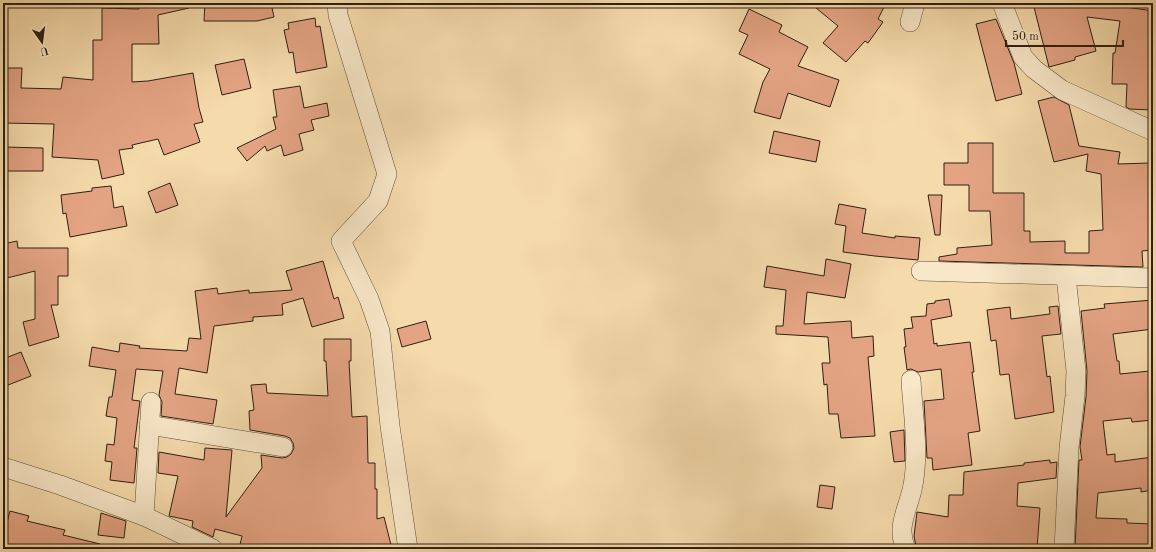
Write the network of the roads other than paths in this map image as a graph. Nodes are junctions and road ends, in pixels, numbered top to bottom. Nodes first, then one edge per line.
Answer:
1 (337, 3) edge
2 (915, 3) edge
3 (1002, 3) edge
4 (910, 22) dead end
5 (1153, 131) edge
6 (921, 271) dead end
7 (1066, 276) junction
8 (1153, 278) edge
9 (911, 380) dead end
10 (151, 402) dead end
11 (149, 425) junction
12 (283, 447) dead end
13 (3, 467) edge
14 (144, 516) junction
15 (213, 549) edge
16 (408, 549) edge
17 (906, 549) edge
18 (1064, 549) edge

1 - 16 street
2 - 4 street
3 - 5 street
6 - 7 street
7 - 8 street
7 - 18 street
9 - 17 street
10 - 11 street
11 - 12 street
11 - 14 street
13 - 14 street
14 - 15 street

